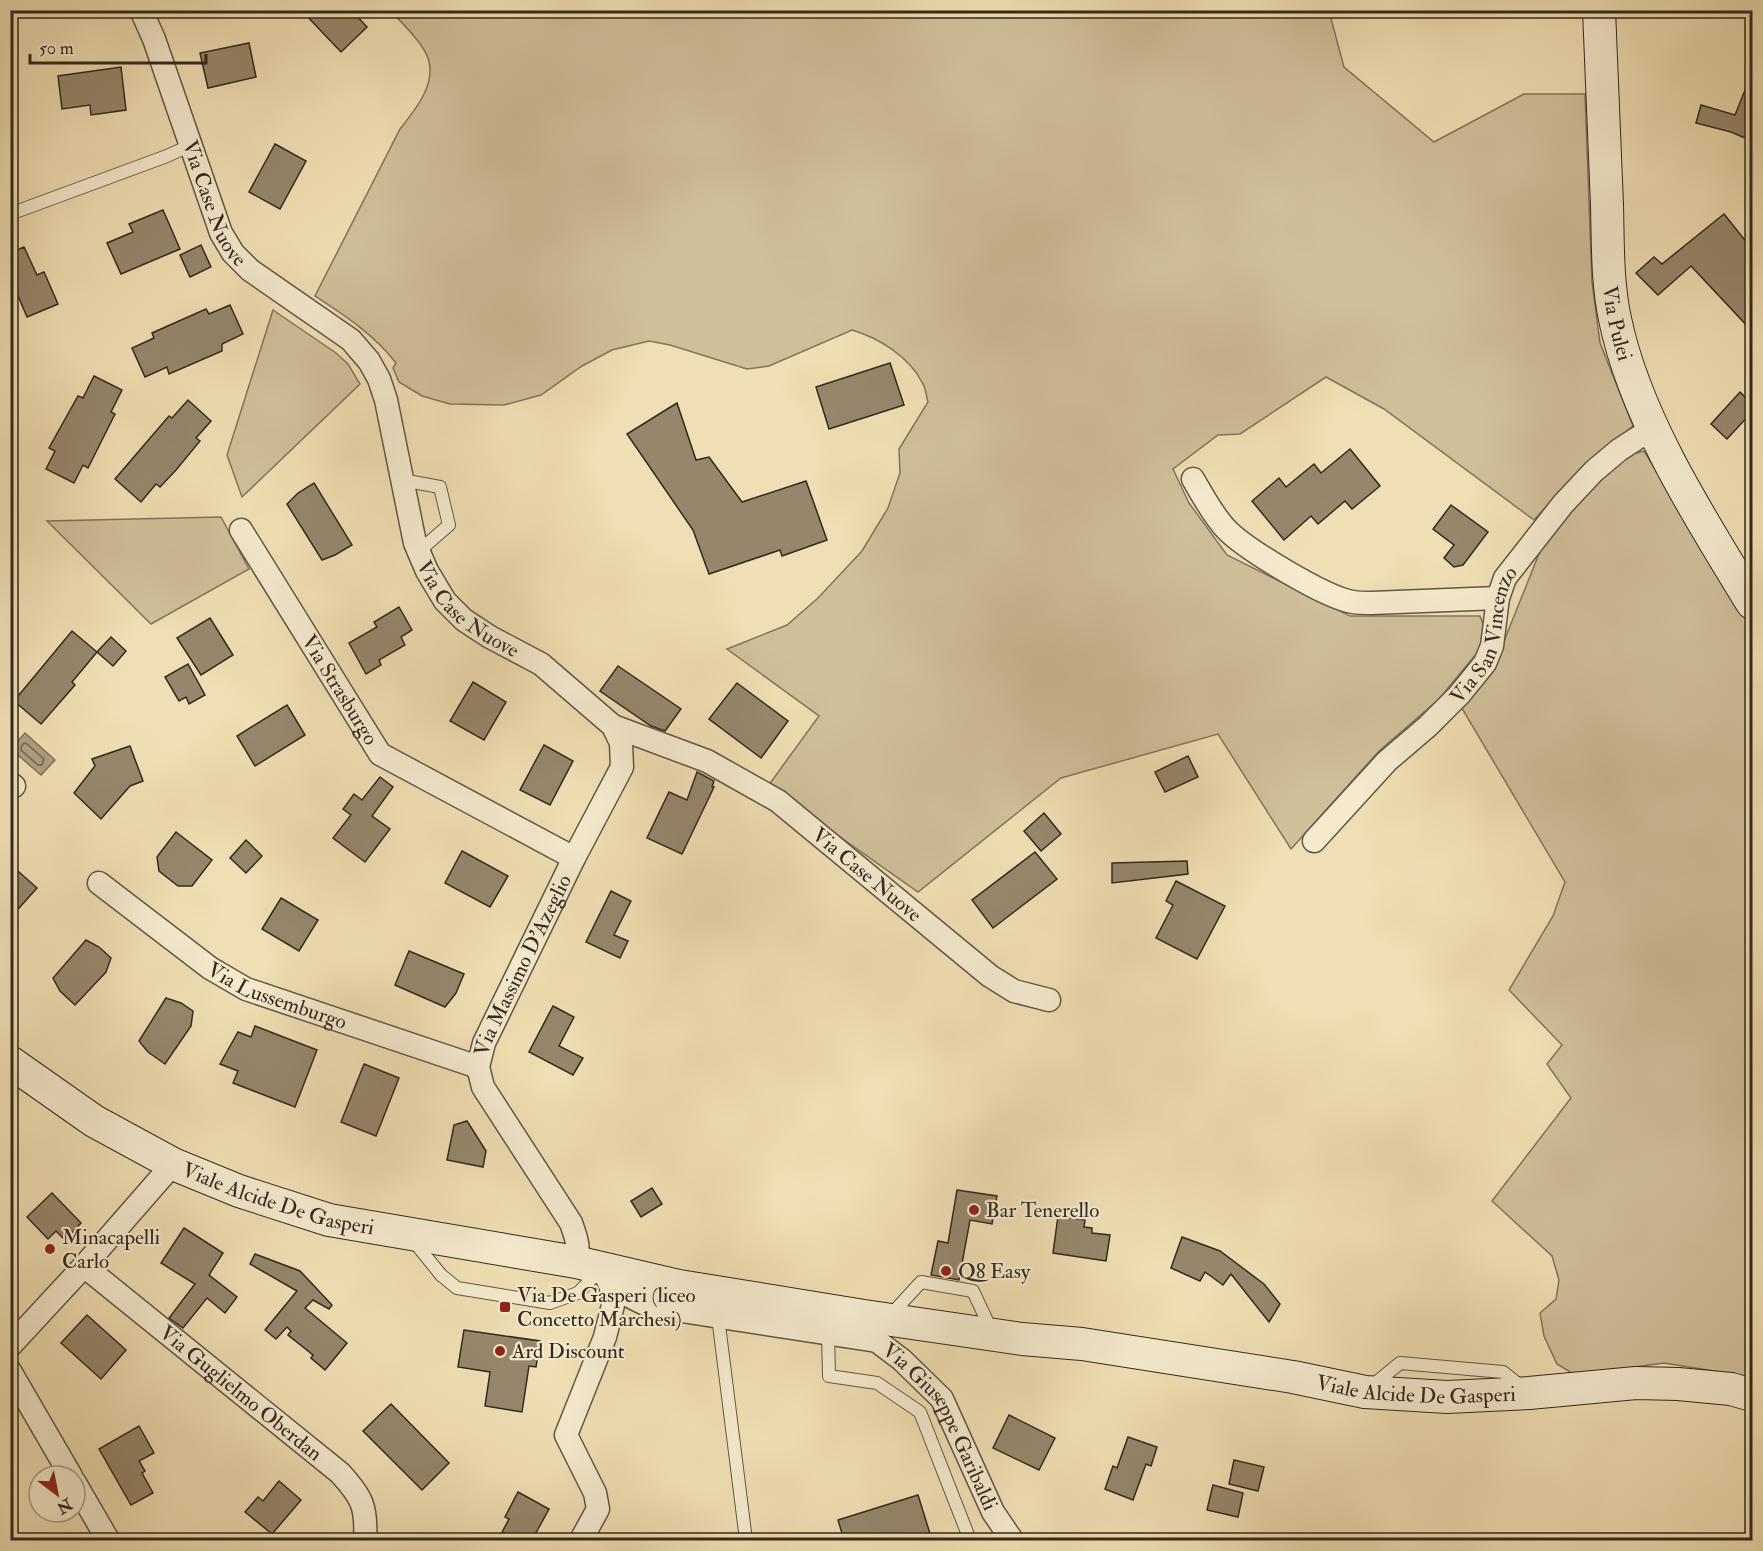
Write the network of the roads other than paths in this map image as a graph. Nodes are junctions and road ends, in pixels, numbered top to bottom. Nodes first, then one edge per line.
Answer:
1 (141, 10) edge
2 (1599, 10) edge
3 (191, 146) junction
4 (10, 214) edge
5 (1653, 428) junction
6 (1192, 479) dead end
7 (402, 480) junction
8 (241, 530) dead end
9 (418, 551) junction
10 (1498, 598) junction
11 (1752, 603) edge
12 (613, 726) junction
13 (1314, 841) dead end
14 (574, 858) junction
15 (99, 883) dead end
16 (1050, 1000) dead end
17 (10, 1062) edge
18 (478, 1067) junction
19 (173, 1164) junction
20 (571, 1222) junction
21 (407, 1233) junction
22 (84, 1266) junction
23 (601, 1271) junction
24 (649, 1306) junction
25 (718, 1317) junction
26 (871, 1329) junction
27 (828, 1334) junction
28 (605, 1337) junction
29 (1082, 1344) junction
30 (10, 1346) edge
31 (10, 1371) edge
32 (1752, 1395) edge
33 (64, 1464) edge
34 (87, 1504) edge
35 (108, 1540) edge
36 (365, 1540) edge
37 (581, 1540) edge
38 (746, 1540) edge
39 (970, 1540) edge
40 (1012, 1540) edge

1 - 3 street, Via Case Nuove
2 - 5 main road, Via Pulei
3 - 4 lane
3 - 7 street, Via Case Nuove
5 - 10 street, Via San Vincenzo
5 - 11 main road, Via Pulei
6 - 10 street
7 - 9 street, Via Case Nuove
7 - 9 lane
8 - 14 street, Via Strasburgo
9 - 12 street, Via Case Nuove
10 - 13 street, Via San Vincenzo
12 - 14 street, Via Massimo D'Azeglio
12 - 16 street, Via Case Nuove
14 - 18 street, Via Massimo D'Azeglio
15 - 18 street, Via Lussemburgo
17 - 19 main road, Viale Alcide De Gasperi
18 - 20 street, Via Massimo D'Azeglio
19 - 21 main road, Viale Alcide De Gasperi
19 - 22 street
20 - 23 street
20 - 23 street, Via Massimo D'Azeglio
21 - 23 main road, Viale Alcide De Gasperi
21 - 23 lane
22 - 30 street
22 - 36 street, Via Guglielmo Oberdan
23 - 24 street
23 - 26 main road
23 - 28 street, Via Massimo D'Azeglio
23 - 29 main road
24 - 25 street
24 - 28 street
25 - 27 street
25 - 38 lane
26 - 27 street
26 - 29 main road
26 - 40 street, Via Giuseppe Garibaldi
27 - 39 lane
28 - 37 street, Via Massimo D'Azeglio
29 - 32 main road, Viale Alcide De Gasperi
31 - 33 street
34 - 35 street

